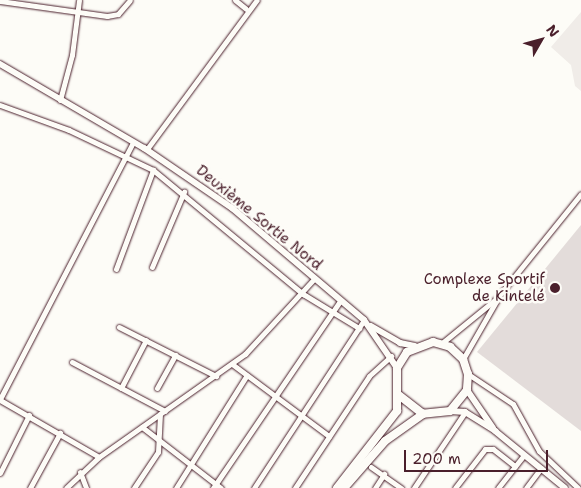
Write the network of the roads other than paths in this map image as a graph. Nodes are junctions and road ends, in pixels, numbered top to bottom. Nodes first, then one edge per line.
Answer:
1 (79, 0) edge
2 (130, 0) edge
3 (236, 0) edge
4 (257, 0) edge
5 (0, 1) edge
6 (246, 9) junction
7 (78, 13) junction
8 (0, 64) edge
9 (60, 100) junction
10 (0, 105) edge
11 (133, 142) junction
12 (147, 149) junction
13 (126, 156) junction
14 (153, 170) junction
15 (184, 192) junction
16 (581, 194) edge
17 (152, 266) dead end
18 (116, 269) dead end
19 (314, 279) junction
20 (501, 293) junction
21 (303, 294) junction
22 (340, 300) junction
23 (333, 309) junction
24 (366, 322) junction
25 (119, 327) dead end
26 (359, 328) junction
27 (146, 340) junction
28 (442, 343) junction
29 (415, 346) junction
30 (176, 356) junction
31 (391, 356) junction
32 (463, 359) junction
33 (72, 362) dead end
34 (232, 364) junction
35 (397, 368) junction
36 (468, 374) junction
37 (247, 375) junction
38 (216, 376) junction
39 (121, 388) junction
40 (157, 388) dead end
41 (467, 390) junction
42 (274, 395) junction
43 (399, 395) junction
44 (0, 399) edge
45 (450, 411) junction
46 (163, 412) junction
47 (465, 412) junction
48 (423, 414) junction
49 (29, 415) junction
50 (302, 415) junction
51 (142, 427) junction
52 (495, 431) junction
53 (60, 433) junction
54 (329, 436) junction
55 (160, 440) junction
56 (524, 454) junction
57 (99, 457) junction
58 (191, 465) junction
59 (515, 466) junction
60 (371, 467) dead end
61 (541, 468) junction
62 (80, 472) junction
63 (0, 473) edge
64 (384, 474) junction
65 (214, 486) edge
66 (30, 488) edge
67 (66, 488) edge
68 (86, 488) edge
69 (134, 488) edge
70 (176, 488) edge
71 (221, 488) edge
72 (254, 488) edge
73 (295, 488) edge
74 (337, 488) edge
75 (344, 488) edge
76 (375, 488) edge
77 (401, 488) edge
78 (414, 488) edge
79 (455, 488) edge
80 (498, 488) edge
81 (526, 488) edge
82 (565, 488) edge
83 (578, 488) edge

1 - 7 street
2 - 7 street
3 - 6 street
4 - 6 street
5 - 7 street
6 - 12 street
7 - 9 street
8 - 9 main road, Deuxième Sortie Nord
9 - 11 main road, Deuxième Sortie Nord
10 - 13 street
11 - 12 main road, Deuxième Sortie Nord
11 - 13 street
12 - 19 main road, Deuxième Sortie Nord
13 - 14 street
13 - 44 street
14 - 15 street
14 - 18 street
15 - 17 street
15 - 21 street
16 - 20 street
19 - 21 street
19 - 22 main road, Deuxième Sortie Nord
20 - 28 street
20 - 32 street
21 - 23 street
21 - 34 street
22 - 23 street
22 - 24 main road, Deuxième Sortie Nord
23 - 26 street
23 - 42 street
24 - 26 street
24 - 29 main road, Deuxième Sortie Nord
24 - 31 main road, Deuxième Sortie Nord
25 - 27 street
26 - 50 street
27 - 30 street
27 - 39 street
28 - 29 highway
28 - 32 highway
29 - 35 highway
30 - 38 street
30 - 40 street
31 - 35 main road, Deuxième Sortie Nord
31 - 54 street
32 - 36 highway
33 - 39 street
34 - 37 street
34 - 38 street
35 - 43 highway
36 - 41 highway
36 - 83 street
37 - 42 street
37 - 58 street
38 - 46 street
39 - 46 street
41 - 45 highway
41 - 52 main road
42 - 50 street
42 - 65 street
43 - 48 highway
43 - 74 highway
44 - 49 street
45 - 47 main road
45 - 48 highway
46 - 51 street
46 - 55 street
47 - 52 main road
47 - 78 street
48 - 75 highway
49 - 53 street
49 - 63 street
50 - 54 street
50 - 72 street
51 - 55 street
51 - 57 street
52 - 56 main road
53 - 57 street
53 - 66 street
54 - 73 street
55 - 58 street
55 - 69 street
56 - 59 street
56 - 61 main road
57 - 62 street
58 - 65 street
58 - 70 street
59 - 79 street
59 - 80 street
60 - 64 street
61 - 81 street
61 - 82 main road
62 - 67 street
62 - 68 street
64 - 76 street
64 - 77 street
65 - 71 street

